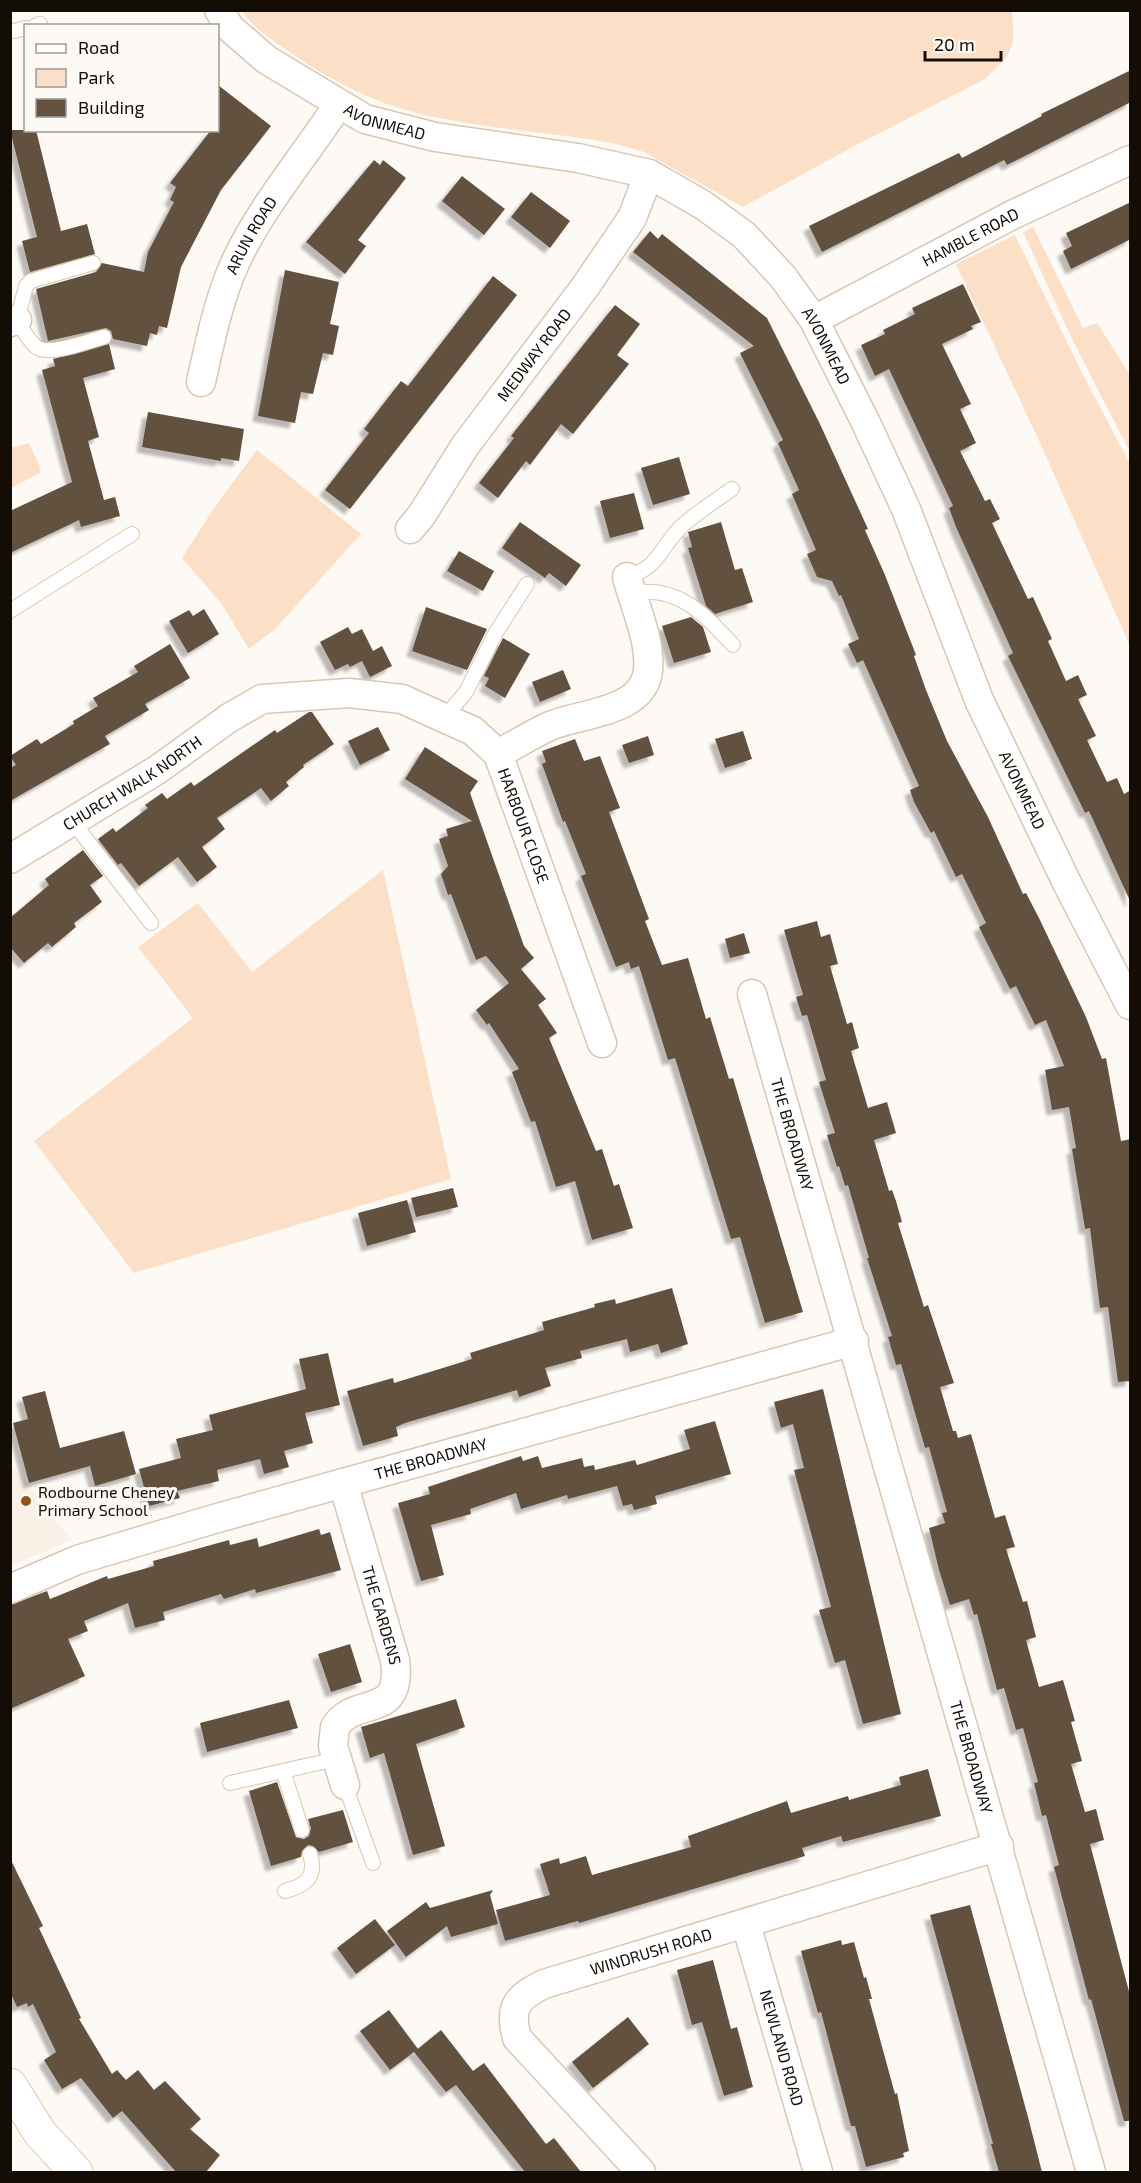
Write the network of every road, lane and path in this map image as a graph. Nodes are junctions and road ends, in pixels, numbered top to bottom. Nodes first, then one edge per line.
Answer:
1 (219, 10) edge
2 (338, 105) junction
3 (1131, 160) edge
4 (649, 174) junction
5 (93, 263) dead end
6 (814, 320) junction
7 (14, 321) edge
8 (104, 337) dead end
9 (201, 382) dead end
10 (732, 489) dead end
11 (410, 529) dead end
12 (132, 534) dead end
13 (527, 585) dead end
14 (629, 585) junction
15 (10, 611) edge
16 (733, 645) dead end
17 (252, 703) joint
18 (445, 717) junction
19 (498, 754) junction
20 (73, 822) junction
21 (10, 859) edge
22 (151, 922) dead end
23 (752, 994) dead end
24 (1131, 1005) edge
25 (602, 1043) dead end
26 (854, 1341) junction
27 (343, 1484) junction
28 (10, 1589) edge
29 (336, 1759) junction
30 (283, 1771) junction
31 (230, 1783) dead end
32 (345, 1785) joint
33 (302, 1830) dead end
34 (999, 1846) junction
35 (310, 1854) dead end
36 (373, 1863) dead end
37 (285, 1891) dead end
38 (746, 1924) junction
39 (10, 2085) edge
40 (76, 2172) edge
41 (641, 2172) edge
42 (818, 2172) edge
43 (1091, 2172) edge

1 - 2 street, AVONMEAD
2 - 4 street, AVONMEAD
2 - 9 street, ARUN ROAD
3 - 6 street, HAMBLE ROAD
4 - 6 street, AVONMEAD
4 - 11 street, MEDWAY ROAD
5 - 7 lane
6 - 24 street, AVONMEAD
7 - 8 lane
10 - 14 lane
12 - 15 lane
13 - 18 lane
14 - 16 lane
14 - 19 street
17 - 18 street, HARBOUR CLOSE
17 - 20 street, CHURCH WALK NORTH
18 - 19 street, HARBOUR CLOSE
19 - 25 street, HARBOUR CLOSE
20 - 21 street, CHURCH WALK NORTH
20 - 22 lane
23 - 26 street, THE BROADWAY
26 - 27 street, THE BROADWAY
26 - 34 street, THE BROADWAY
27 - 28 street, THE BROADWAY
27 - 29 street, THE GARDENS
29 - 30 lane
29 - 32 street, THE GARDENS
30 - 31 lane
30 - 33 lane
32 - 36 lane
34 - 38 street, WINDRUSH ROAD
34 - 43 street, THE BROADWAY
35 - 37 lane
38 - 41 street, WINDRUSH ROAD
38 - 42 street, NEWLAND ROAD
39 - 40 main road

